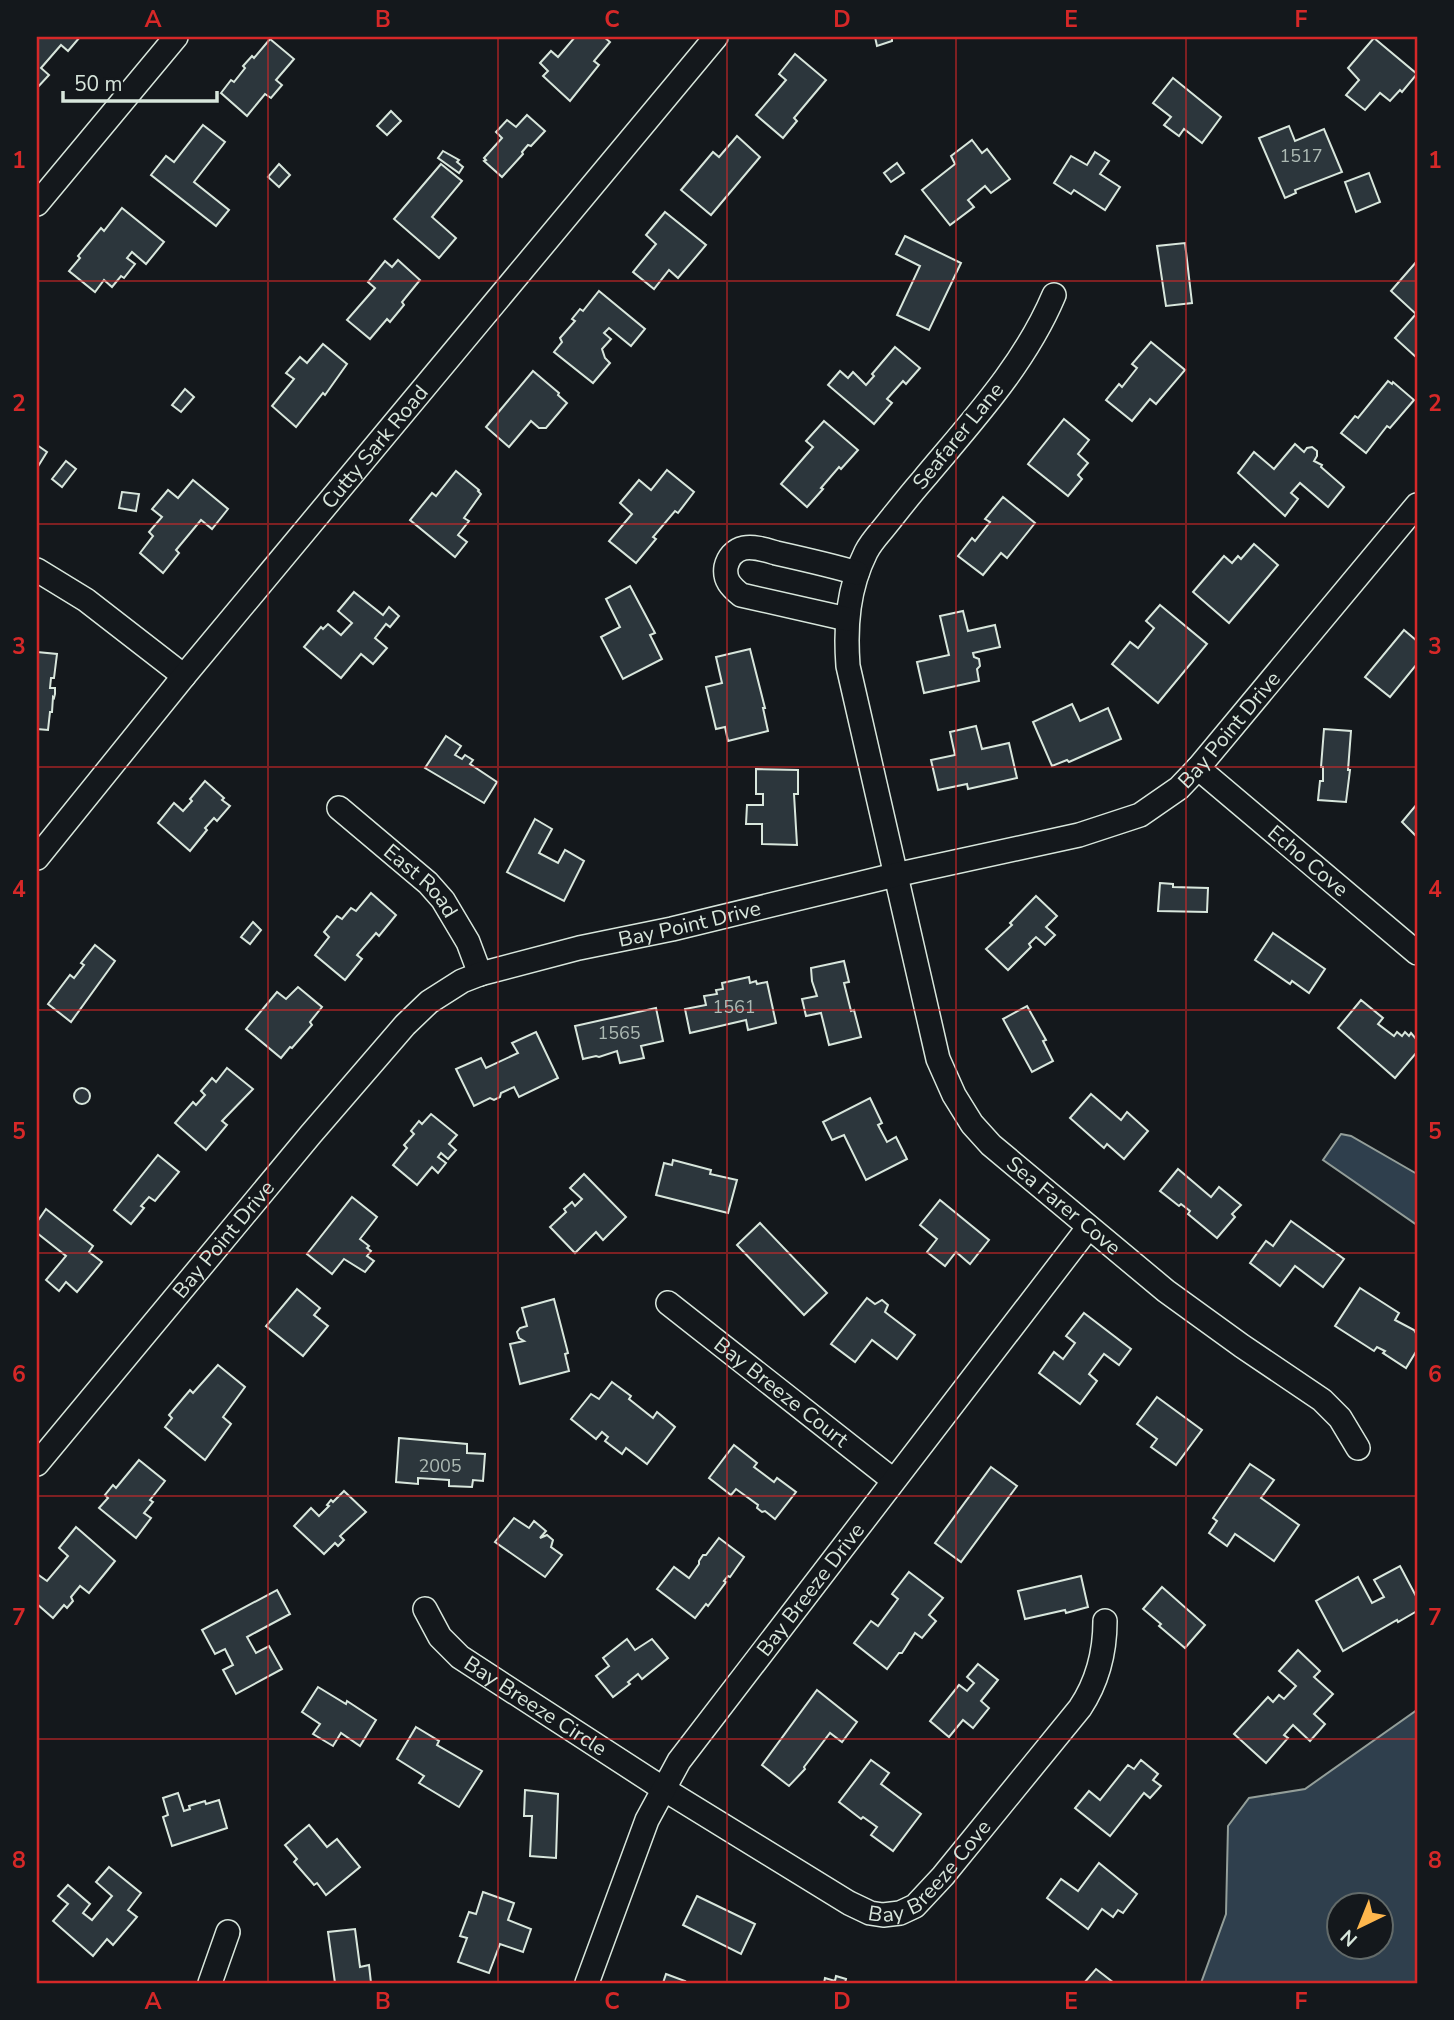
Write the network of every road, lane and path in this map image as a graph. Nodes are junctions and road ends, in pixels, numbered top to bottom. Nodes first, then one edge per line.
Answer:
1 (176, 37) edge
2 (716, 37) edge
3 (37, 204) edge
4 (1054, 295) dead end
5 (1417, 505) edge
6 (37, 570) edge
7 (857, 573) junction
8 (847, 619) junction
9 (184, 676) junction
10 (1198, 768) junction
11 (339, 808) dead end
12 (37, 858) edge
13 (895, 875) junction
14 (1417, 953) edge
15 (480, 974) junction
16 (1088, 1228) junction
17 (668, 1303) dead end
18 (1358, 1448) dead end
19 (37, 1464) edge
20 (893, 1480) junction
21 (425, 1609) dead end
22 (1105, 1621) dead end
23 (662, 1788) junction
24 (228, 1932) dead end
25 (210, 1983) edge
26 (587, 1983) edge

1 - 3 street
2 - 9 street, Cutty Sark Road
4 - 7 street, Seafarer Lane
5 - 10 street, Bay Point Drive
6 - 9 street
7 - 8 street, Seafarer Lane
7 - 8 street
8 - 13 street, Seafarer Lane
9 - 12 street, Cutty Sark Road
10 - 13 street, Bay Point Drive
10 - 14 street, Echo Cove
11 - 15 street, East Road
13 - 15 street, Bay Point Drive
13 - 16 street, Sea Farer Cove
15 - 19 street, Bay Point Drive
16 - 18 street, Sea Farer Cove
16 - 20 street, Bay Breeze Drive
17 - 20 street, Bay Breeze Court
20 - 23 street, Bay Breeze Drive
21 - 23 street, Bay Breeze Circle
22 - 23 street, Bay Breeze Cove
23 - 26 street, Bay Breeze Drive
24 - 25 street

